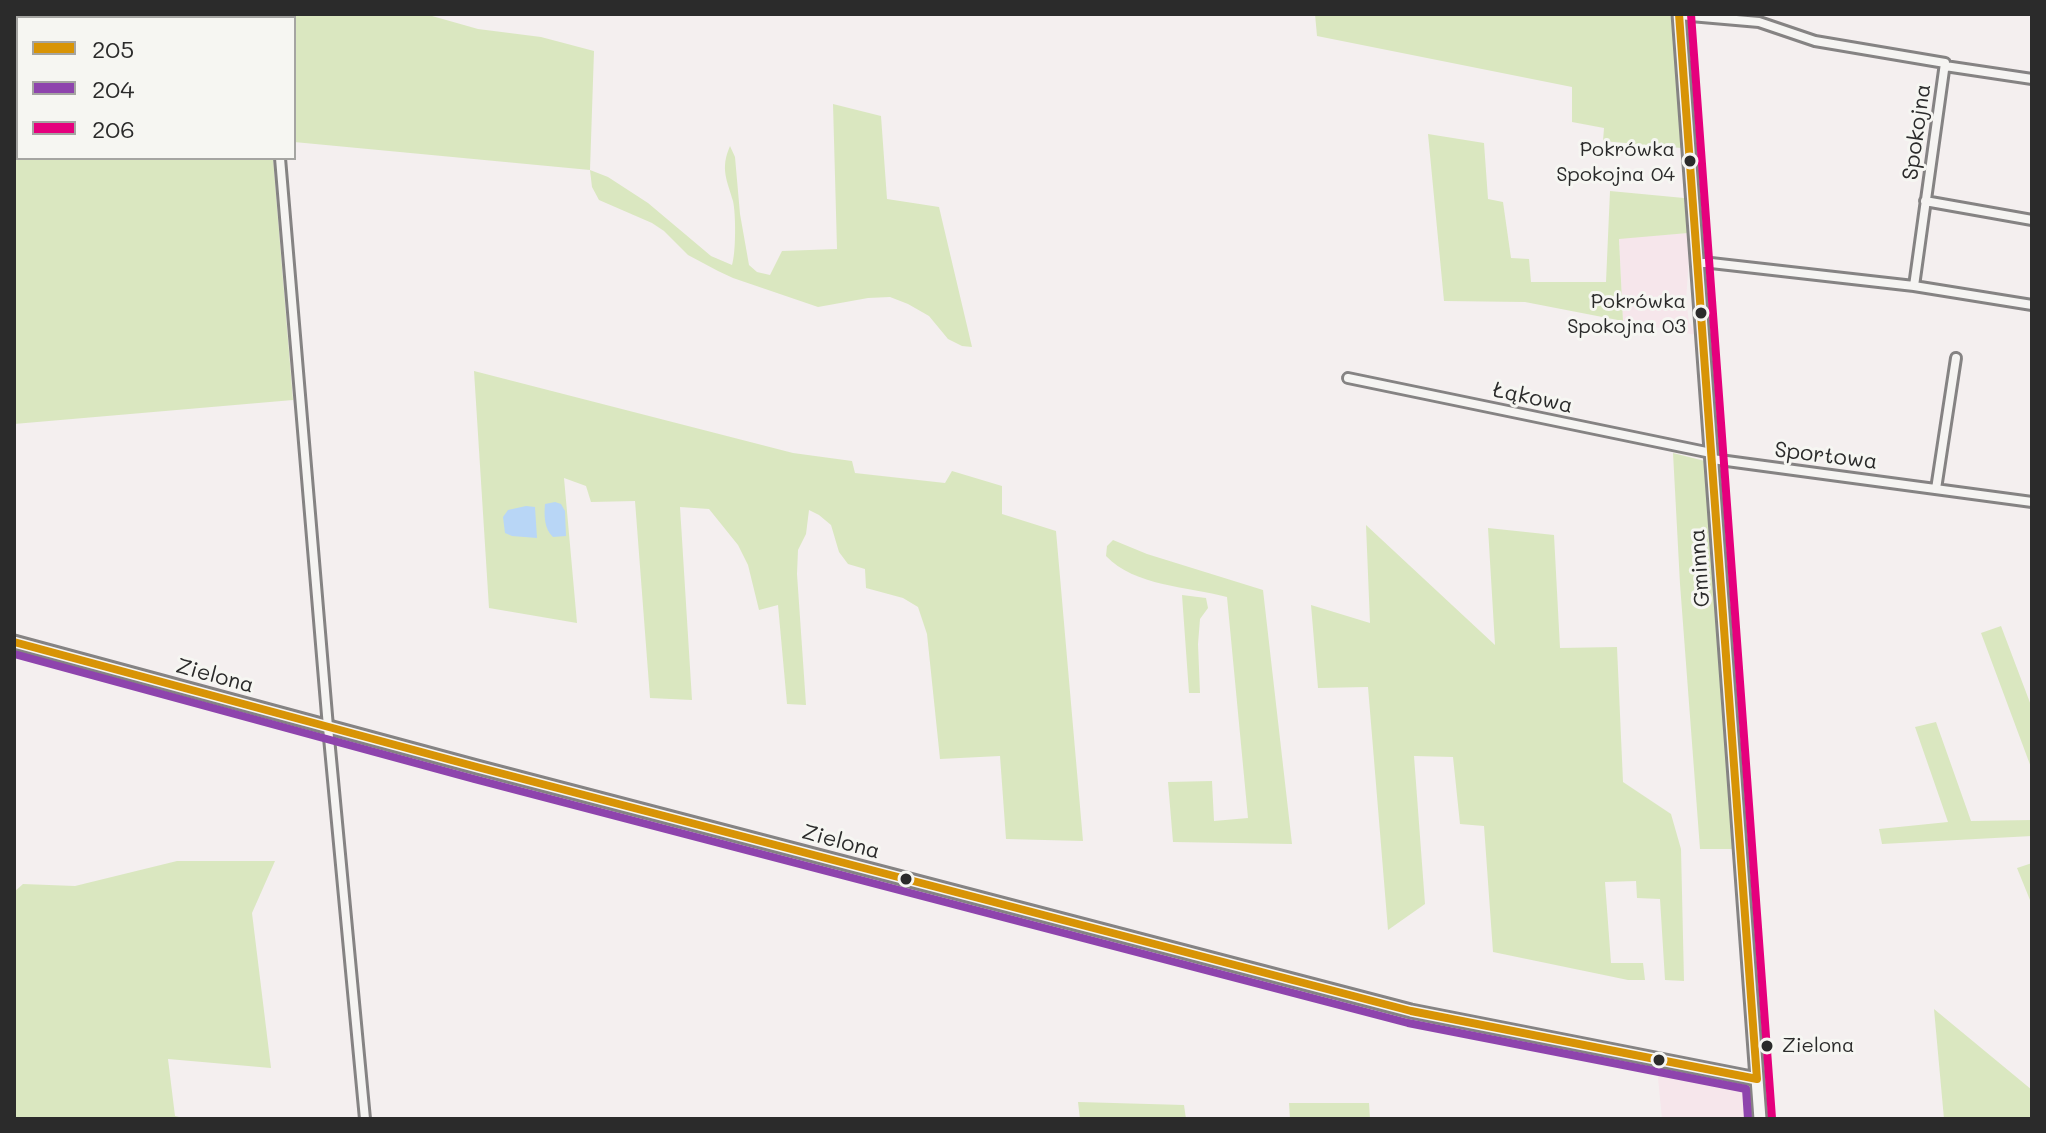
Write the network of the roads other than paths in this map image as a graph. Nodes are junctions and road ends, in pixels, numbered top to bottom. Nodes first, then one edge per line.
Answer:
1 (1679, 15) edge
2 (1945, 66) junction
3 (2032, 79) edge
4 (280, 160) edge
5 (1925, 201) junction
6 (2032, 220) edge
7 (1698, 263) junction
8 (1914, 286) junction
9 (2032, 305) edge
10 (1956, 358) dead end
11 (1348, 378) dead end
12 (1712, 456) junction
13 (1936, 489) junction
14 (2032, 502) edge
15 (14, 642) edge
16 (328, 727) junction
17 (1757, 1079) junction
18 (365, 1119) edge
19 (1760, 1119) edge

1 - 2 street, Spokojna
1 - 7 street, Gminna
2 - 3 street
2 - 5 street, Spokojna
4 - 16 street
5 - 6 street
5 - 8 street, Spokojna
7 - 8 street
7 - 12 street, Gminna
8 - 9 street
10 - 13 street
11 - 12 street, Łąkowa
12 - 13 street, Sportowa
12 - 17 street, Gminna
13 - 14 street, Sportowa
15 - 16 street, Zielona
16 - 17 street, Zielona
16 - 18 street
17 - 19 street, Gminna

